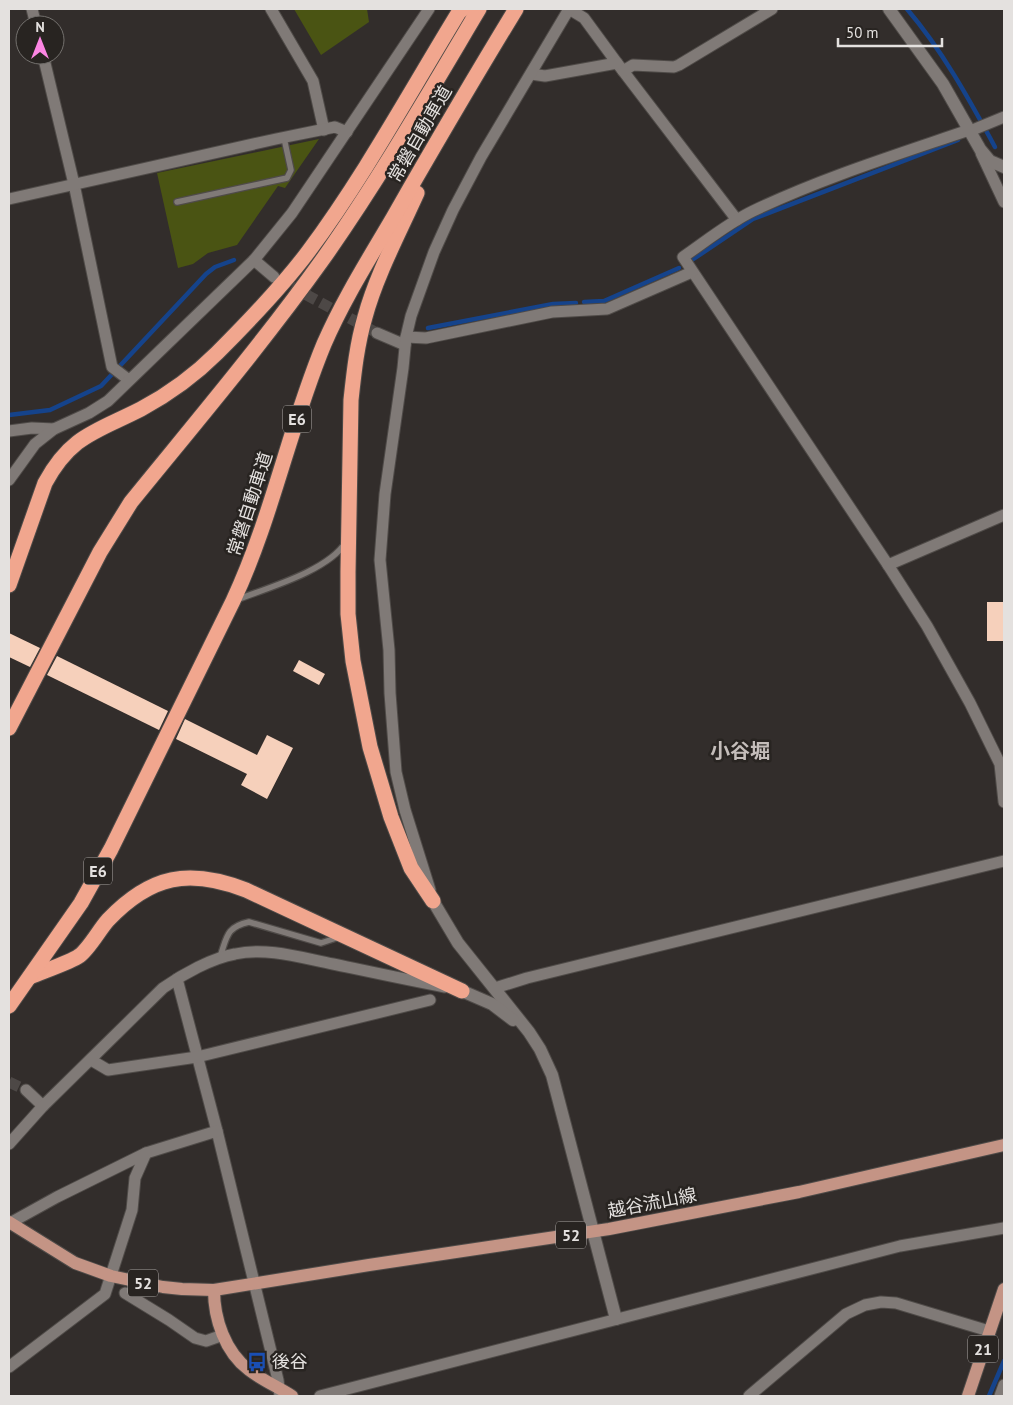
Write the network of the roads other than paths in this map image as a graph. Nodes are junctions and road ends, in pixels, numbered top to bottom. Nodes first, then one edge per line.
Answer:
1 (271, 9) edge
2 (429, 9) edge
3 (463, 9) edge
4 (479, 9) edge
5 (516, 9) edge
6 (569, 9) edge
7 (772, 9) edge
8 (889, 9) edge
9 (45, 65) edge
10 (620, 67) junction
11 (531, 74) junction
12 (1004, 117) edge
13 (447, 123) junction
14 (324, 130) junction
15 (970, 131) junction
16 (347, 132) junction
17 (284, 138) junction
18 (980, 149) junction
19 (1004, 168) edge
20 (74, 184) junction
21 (9, 200) edge
22 (177, 202) dead end
23 (1004, 202) edge
24 (737, 220) junction
25 (254, 260) junction
26 (692, 272) junction
27 (274, 277) tunnel mouth
28 (377, 333) tunnel mouth
29 (405, 341) junction
30 (129, 380) junction
31 (54, 429) junction
32 (9, 431) edge
33 (9, 480) edge
34 (1004, 515) edge
35 (349, 536) junction
36 (888, 565) junction
37 (9, 586) edge
38 (233, 601) junction
39 (9, 728) edge
40 (1004, 802) edge
41 (1004, 861) edge
42 (434, 902) junction
43 (346, 935) junction
44 (219, 958) junction
45 (29, 977) junction
46 (177, 979) junction
47 (495, 988) junction
48 (462, 991) junction
49 (430, 1000) dead end
50 (9, 1006) edge
51 (529, 1032) junction
52 (198, 1057) junction
53 (91, 1060) junction
54 (26, 1090) tunnel mouth
55 (43, 1106) junction
56 (217, 1131) junction
57 (9, 1144) edge
58 (1004, 1145) edge
59 (146, 1153) junction
60 (10, 1222) edge
61 (1004, 1228) edge
62 (594, 1231) junction
63 (111, 1276) junction
64 (254, 1284) junction
65 (1004, 1289) edge
66 (214, 1290) junction
67 (125, 1294) dead end
68 (616, 1319) junction
69 (990, 1331) junction
70 (222, 1335) junction
71 (9, 1368) edge
72 (1004, 1385) edge
73 (280, 1392) edge
74 (292, 1396) edge
75 (320, 1396) edge
76 (749, 1396) edge
77 (968, 1396) edge
78 (1000, 1396) edge

1 - 14 street
2 - 16 street
3 - 37 highway
4 - 39 highway, 常磐自動車道
5 - 13 highway, 常磐自動車道 / E6
6 - 10 street
6 - 11 street
7 - 10 street
8 - 15 street
9 - 20 street
10 - 11 street
10 - 24 street
11 - 29 street
12 - 15 street
13 - 35 highway
13 - 38 highway, 常磐自動車道 / E6
14 - 16 street
14 - 17 street
15 - 18 street
15 - 24 street
16 - 25 street
17 - 20 street
17 - 22 lane
18 - 19 street
18 - 23 street
20 - 21 street
20 - 30 street
24 - 26 street
25 - 27 street
25 - 30 street
26 - 29 street
26 - 36 street
28 - 29 street
29 - 42 street
30 - 31 street
31 - 32 street
31 - 33 street
34 - 36 street
35 - 38 lane
35 - 42 highway
36 - 40 street
38 - 45 highway, 常磐自動車道 / E6
41 - 47 street
42 - 47 street
43 - 44 lane
43 - 45 highway
43 - 48 highway
44 - 46 street
44 - 48 street
45 - 50 highway, 常磐自動車道 / E6
46 - 52 street
46 - 53 street
47 - 51 street
48 - 51 street
49 - 52 street
51 - 62 street
52 - 53 street
52 - 56 street
53 - 55 street
54 - 55 street
55 - 57 street
56 - 59 street
56 - 64 street
58 - 62 main road, 越谷流山線 / 52
59 - 60 street
59 - 63 street
60 - 63 main road, 越谷流山線 / 52
61 - 68 street
62 - 64 main road, 越谷流山線 / 52
62 - 68 street
63 - 66 main road, 越谷流山線 / 52
63 - 71 street
64 - 66 main road, 越谷流山線 / 52
64 - 73 street
65 - 69 main road, 21
66 - 70 main road
67 - 70 street
68 - 75 street
69 - 76 street
69 - 77 main road, 21
70 - 73 main road
72 - 78 street
73 - 74 main road

